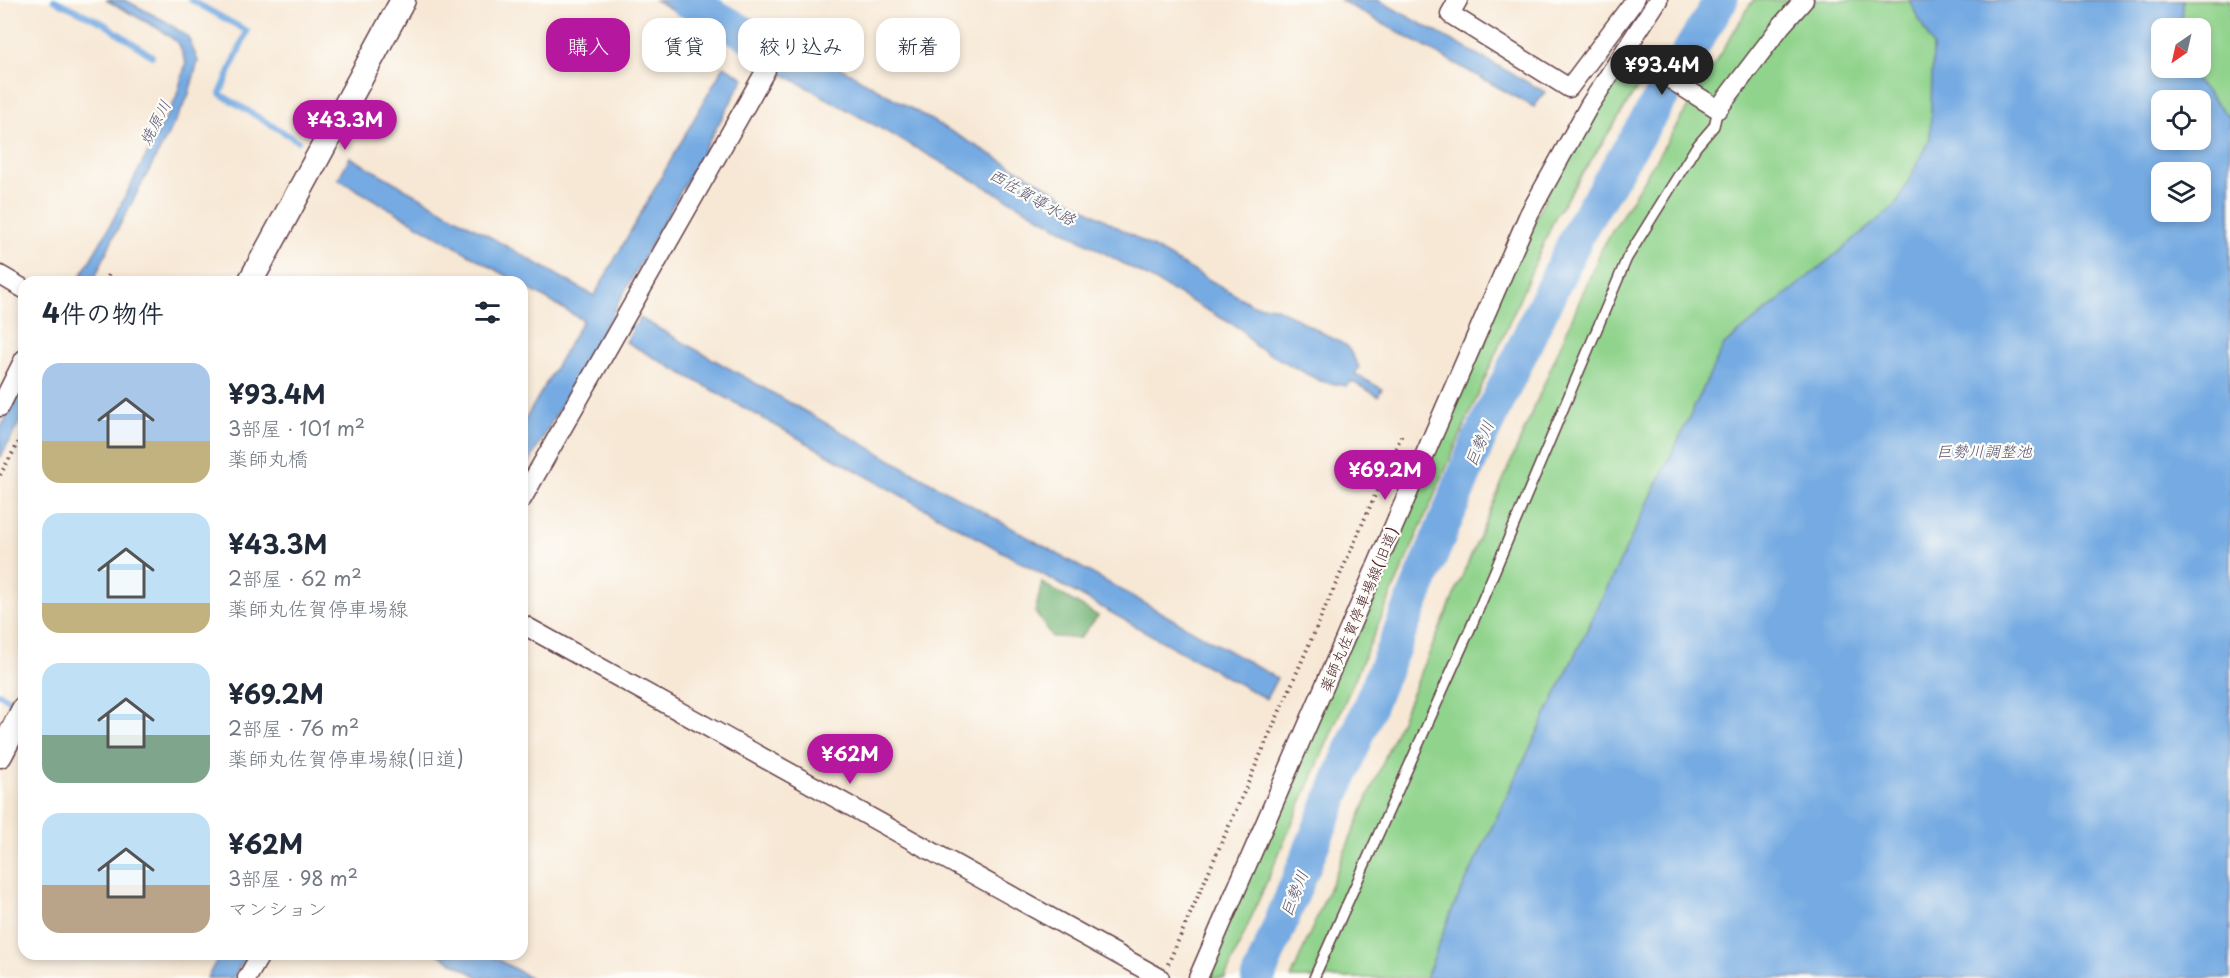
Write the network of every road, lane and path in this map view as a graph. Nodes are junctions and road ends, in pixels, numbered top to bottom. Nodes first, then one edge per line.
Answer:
1 (403, 0) edge
2 (1458, 0) edge
3 (1635, 0) edge
4 (1658, 0) edge
5 (1804, 0) edge
6 (1625, 51) junction
7 (765, 72) edge
8 (1718, 109) junction
9 (0, 275) edge
10 (253, 276) edge
11 (18, 286) edge
12 (18, 371) edge
13 (0, 407) edge
14 (1403, 432) dead end
15 (18, 444) edge
16 (0, 475) edge
17 (528, 488) edge
18 (528, 627) edge
19 (18, 720) edge
20 (0, 755) edge
21 (258, 960) edge
22 (1163, 973) edge
23 (248, 978) edge
24 (1198, 978) edge
25 (1314, 978) edge

1 - 10 main road
2 - 3 street
4 - 6 street, 薬師丸佐賀停車場線(旧道)
5 - 8 street
6 - 8 street
6 - 24 street, 薬師丸佐賀停車場線(旧道)
7 - 17 street
8 - 25 lane
9 - 11 street
12 - 13 street
14 - 22 path
15 - 16 path
18 - 22 street
19 - 20 main road
21 - 23 street

